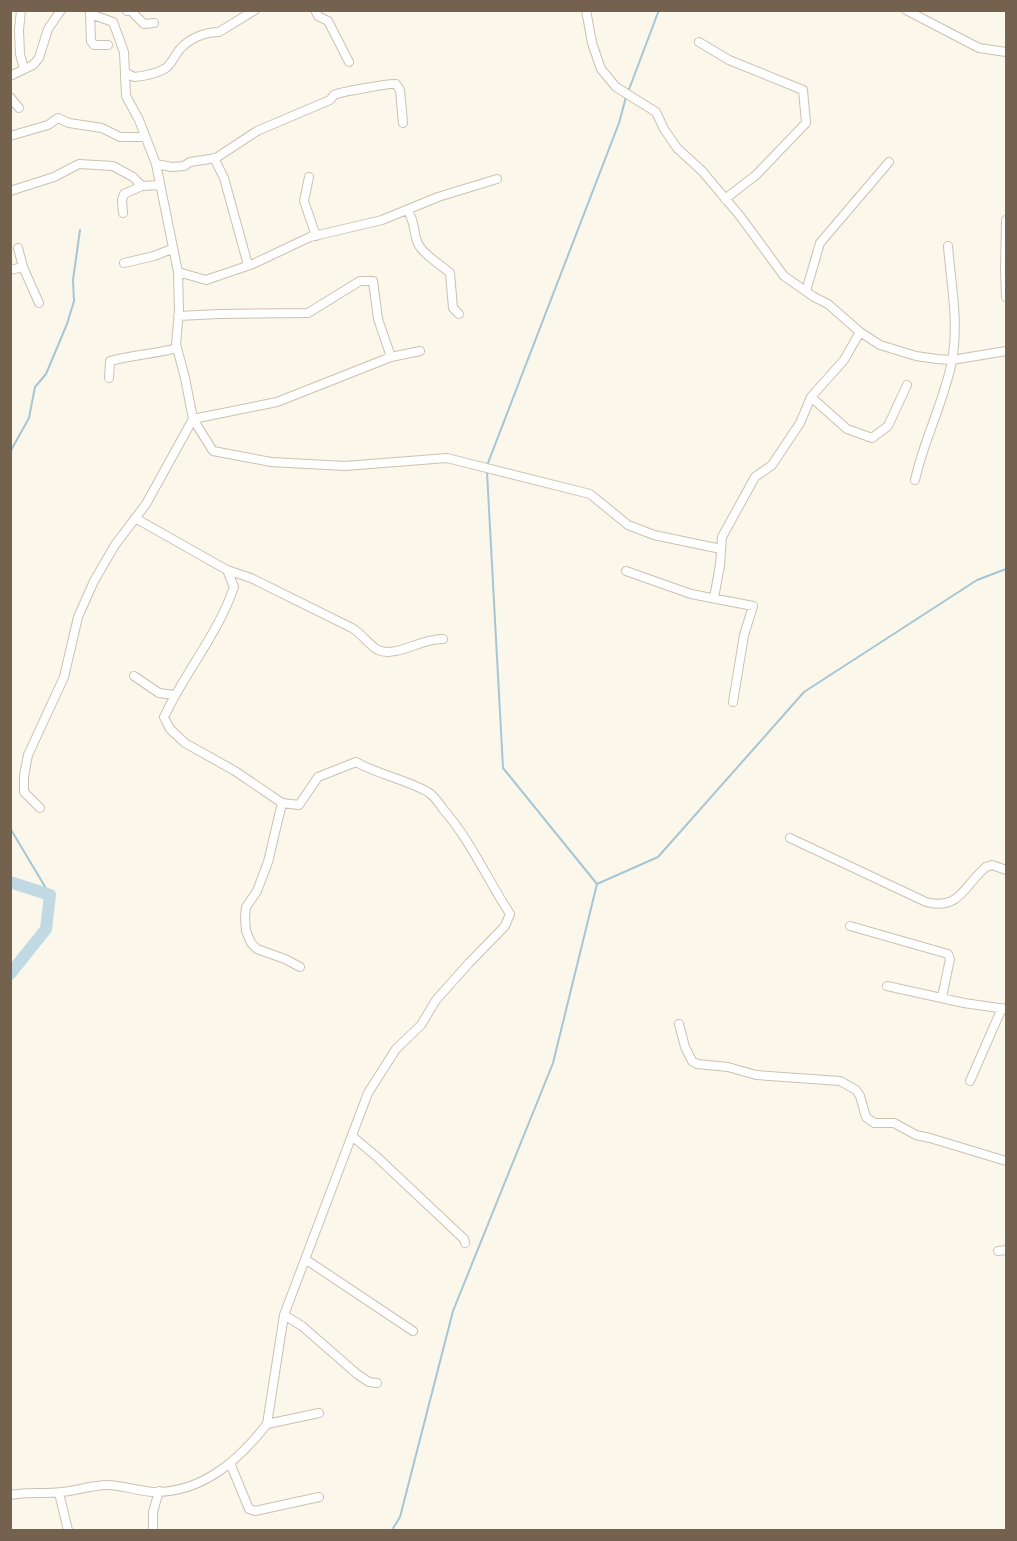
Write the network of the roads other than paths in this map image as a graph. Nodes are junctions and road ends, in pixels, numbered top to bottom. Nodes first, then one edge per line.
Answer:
1 (21, 10) edge
2 (61, 10) edge
3 (255, 10) edge
4 (315, 10) edge
5 (586, 10) edge
6 (906, 10) edge
7 (90, 11) edge
8 (128, 11) edge
9 (110, 20) junction
10 (154, 23) dead end
11 (699, 42) dead end
12 (108, 45) dead end
13 (1006, 52) edge
14 (349, 62) dead end
15 (24, 69) junction
16 (126, 74) junction
17 (10, 76) edge
18 (10, 97) edge
19 (19, 108) dead end
20 (403, 123) dead end
21 (10, 136) edge
22 (145, 137) junction
23 (214, 158) junction
24 (890, 162) dead end
25 (156, 164) junction
26 (309, 177) dead end
27 (497, 179) dead end
28 (160, 185) junction
29 (142, 186) junction
30 (10, 191) edge
31 (725, 199) junction
32 (407, 210) junction
33 (123, 213) dead end
34 (1006, 220) edge
35 (316, 236) junction
36 (948, 246) dead end
37 (18, 248) dead end
38 (172, 249) junction
39 (124, 263) dead end
40 (248, 265) junction
41 (23, 267) junction
42 (10, 270) edge
43 (178, 272) junction
44 (806, 291) junction
45 (1006, 297) edge
46 (39, 303) dead end
47 (459, 314) dead end
48 (178, 316) junction
49 (860, 332) junction
50 (177, 348) junction
51 (420, 351) dead end
52 (1006, 351) edge
53 (391, 357) junction
54 (952, 360) junction
55 (109, 378) dead end
56 (907, 385) dead end
57 (811, 397) junction
58 (193, 419) junction
59 (915, 480) dead end
60 (135, 518) junction
61 (721, 549) junction
62 (228, 570) junction
63 (627, 571) dead end
64 (714, 598) junction
65 (443, 639) dead end
66 (134, 676) dead end
67 (174, 695) junction
68 (733, 702) dead end
69 (282, 803) junction
70 (40, 808) dead end
71 (790, 838) dead end
72 (1006, 870) edge
73 (850, 926) dead end
74 (300, 967) dead end
75 (887, 986) dead end
76 (942, 997) junction
77 (1004, 1009) edge
78 (679, 1024) dead end
79 (970, 1081) dead end
80 (352, 1136) junction
81 (1006, 1161) edge
82 (465, 1243) dead end
83 (305, 1259) junction
84 (284, 1315) junction
85 (413, 1331) dead end
86 (377, 1383) dead end
87 (319, 1413) dead end
88 (267, 1424) junction
89 (230, 1463) junction
90 (159, 1491) junction
91 (58, 1493) junction
92 (10, 1495) edge
93 (319, 1497) dead end
94 (68, 1530) edge
95 (153, 1530) edge

1 - 15 street
2 - 15 street
3 - 16 street
4 - 14 street
5 - 31 street
6 - 13 street
7 - 9 street
7 - 12 street
8 - 9 street
8 - 10 street
9 - 16 street
11 - 31 street
15 - 17 street
16 - 22 street
18 - 19 street
20 - 23 street
21 - 22 street
22 - 25 street
23 - 25 street
23 - 40 street
24 - 44 street
25 - 28 street
26 - 35 street
27 - 32 street
28 - 29 street
28 - 38 street
29 - 30 street
29 - 33 street
31 - 44 street
32 - 35 street
32 - 47 street
34 - 45 street
35 - 40 street
36 - 54 street
37 - 41 street
38 - 39 street
38 - 43 street
40 - 43 street
41 - 42 street
41 - 46 street
43 - 48 street
44 - 49 street
48 - 50 street
48 - 53 street
49 - 54 street
49 - 57 street
50 - 55 street
50 - 58 street
51 - 53 street
52 - 54 street
53 - 58 street
54 - 59 street
56 - 57 street
57 - 61 street
58 - 60 street
58 - 61 street
60 - 62 street
60 - 70 street
61 - 64 street
62 - 65 street
62 - 67 street
63 - 64 street
64 - 68 street
66 - 67 street
67 - 69 street
69 - 74 street
69 - 80 street
71 - 72 street
73 - 76 street
75 - 76 street
76 - 77 street
77 - 79 street
78 - 81 street
80 - 82 street
80 - 83 street
83 - 84 street
83 - 85 street
84 - 86 street
84 - 88 street
87 - 88 street
88 - 89 street
89 - 90 street
89 - 93 street
90 - 91 street
90 - 95 street
91 - 92 street
91 - 94 street

